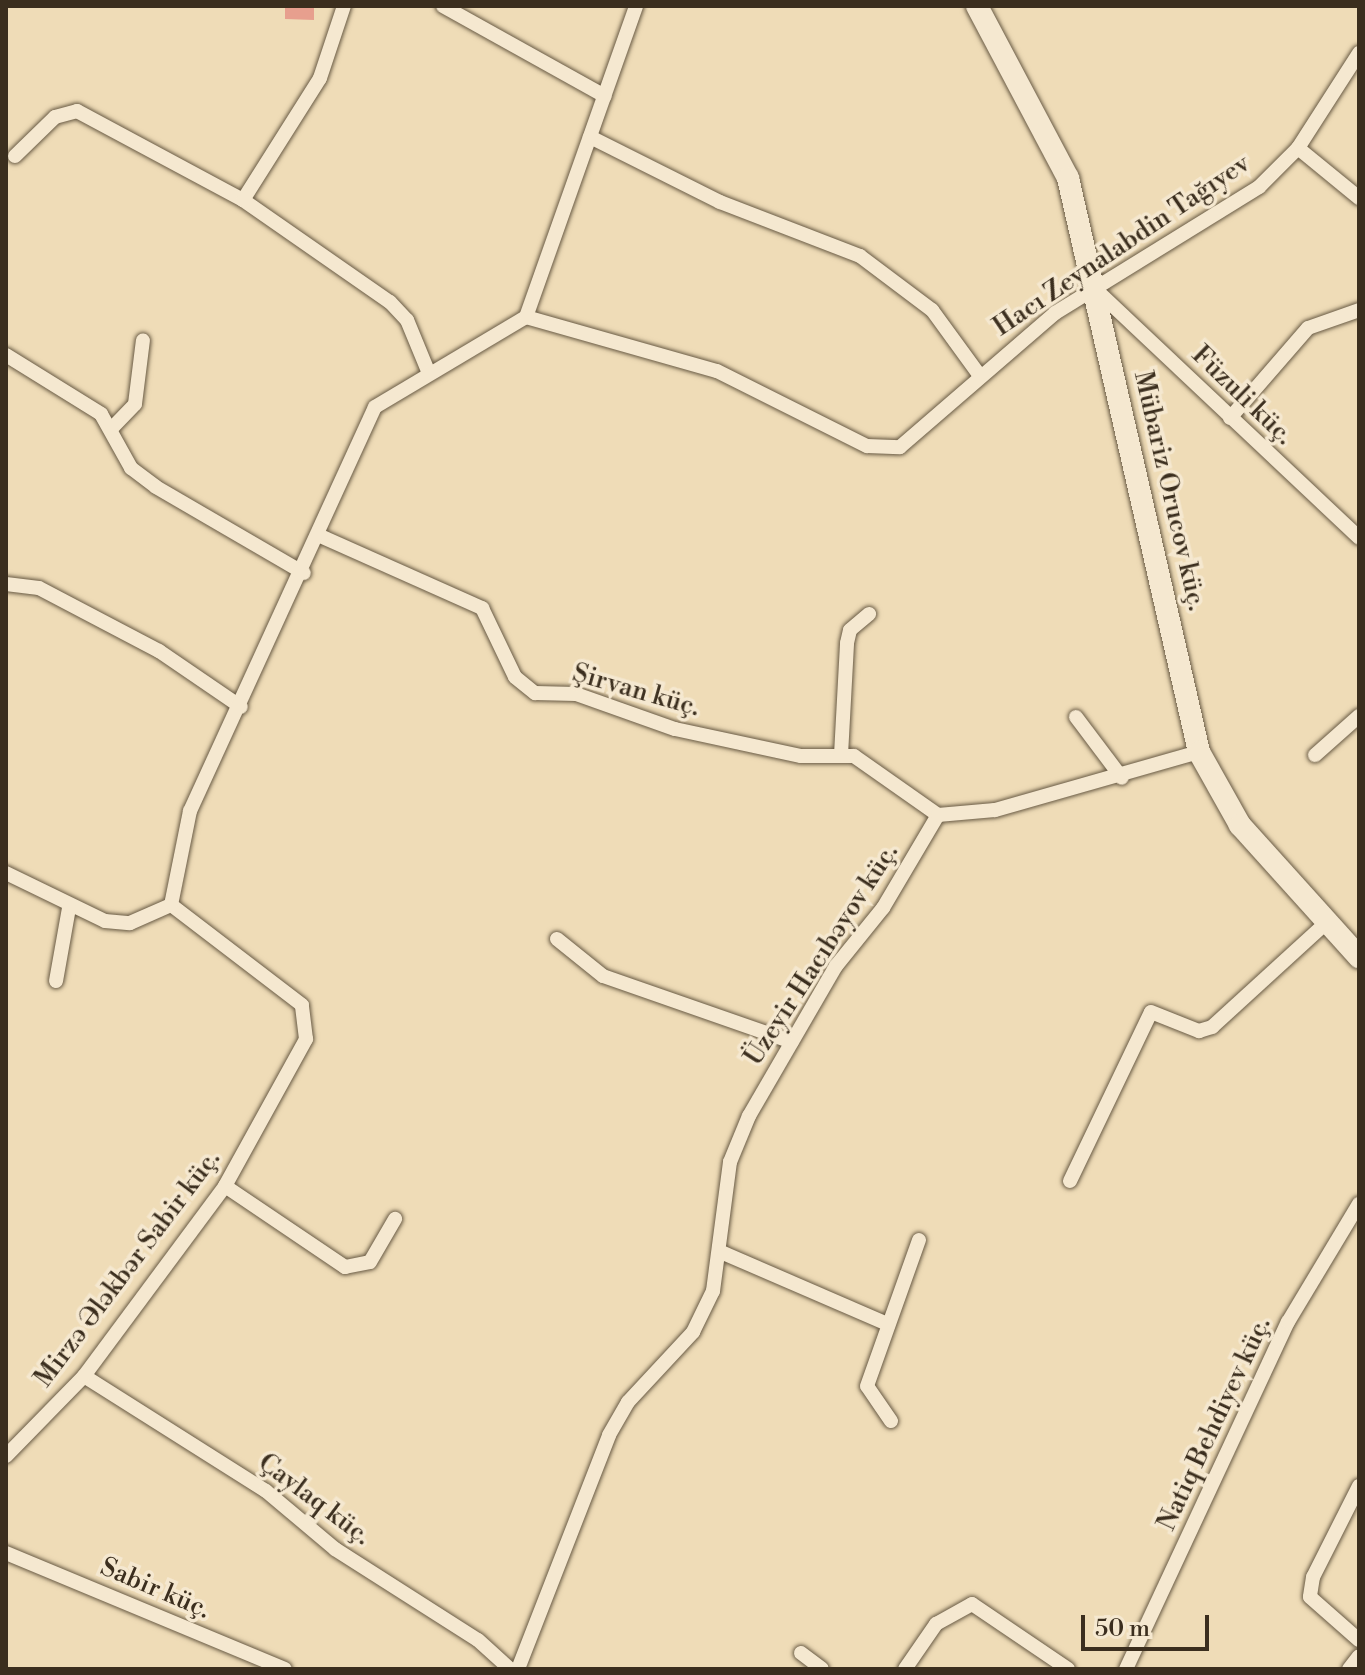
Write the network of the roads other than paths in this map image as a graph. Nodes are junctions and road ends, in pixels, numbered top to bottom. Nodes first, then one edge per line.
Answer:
1 (344, 6) edge
2 (443, 6) edge
3 (636, 6) edge
4 (977, 6) edge
5 (1359, 53) edge
6 (605, 96) junction
7 (590, 137) junction
8 (1298, 148) junction
9 (15, 156) dead end
10 (1359, 198) edge
11 (243, 200) junction
12 (1094, 288) junction
13 (1359, 310) edge
14 (526, 317) junction
15 (143, 340) dead end
16 (6, 355) edge
17 (428, 371) junction
18 (978, 373) junction
19 (1230, 418) junction
20 (112, 428) junction
21 (318, 535) junction
22 (1359, 538) edge
23 (304, 573) junction
24 (6, 584) edge
25 (869, 614) dead end
26 (241, 707) junction
27 (1359, 716) edge
28 (1076, 717) dead end
29 (1199, 752) junction
30 (841, 755) junction
31 (1315, 755) dead end
32 (1122, 778) junction
33 (938, 815) junction
34 (6, 873) edge
35 (171, 905) junction
36 (69, 908) junction
37 (1327, 922) junction
38 (557, 939) dead end
39 (1359, 957) edge
40 (56, 981) dead end
41 (792, 1042) junction
42 (1070, 1181) dead end
43 (225, 1186) junction
44 (1359, 1204) edge
45 (395, 1219) dead end
46 (919, 1240) dead end
47 (721, 1252) junction
48 (885, 1323) junction
49 (84, 1376) junction
50 (891, 1421) dead end
51 (6, 1456) edge
52 (1359, 1486) edge
53 (6, 1553) edge
54 (1359, 1640) edge
55 (801, 1653) dead end
56 (1359, 1656) edge
57 (285, 1669) edge
58 (510, 1669) edge
59 (518, 1669) edge
60 (822, 1669) edge
61 (905, 1669) edge
62 (1068, 1669) edge
63 (1126, 1669) edge
64 (1349, 1669) edge

1 - 11 street
2 - 6 street
3 - 6 street
4 - 12 street, Mübariz Orucov küç.
5 - 8 street, Hacı Zeynalabdin Tağıyev
6 - 7 street
7 - 14 street
7 - 18 street
8 - 10 street
8 - 12 street, Hacı Zeynalabdin Tağıyev
9 - 11 street
11 - 17 street
12 - 18 street, Hacı Zeynalabdin Tağıyev
12 - 19 street, Füzuli küç.
12 - 29 street, Mübariz Orucov küç.
13 - 19 street
14 - 17 street
14 - 18 street, Hacı Zeynalabdin Tağıyev
15 - 20 street
16 - 20 street
17 - 21 street
19 - 22 street, Füzuli küç.
20 - 23 street
21 - 23 street
21 - 30 street, Şirvan küç.
23 - 26 street
24 - 26 street
25 - 30 street
26 - 35 street
27 - 31 street
28 - 32 street
29 - 32 street
29 - 37 street, Mübariz Orucov küç.
30 - 33 street, Şirvan küç.
32 - 33 street
33 - 41 street, Üzeyir Hacıbəyov küç.
34 - 36 street
35 - 36 street
35 - 43 street, Mirzə Ələkbər Sabir küç.
36 - 40 street
37 - 39 street, Mübariz Orucov küç.
37 - 42 street
38 - 41 street
41 - 47 street, Üzeyir Hacıbəyov küç.
43 - 45 street
43 - 49 street, Mirzə Ələkbər Sabir küç.
44 - 63 street, Natiq Behdiyev küç.
46 - 48 street
47 - 48 street
47 - 59 street, Üzeyir Hacıbəyov küç.
48 - 50 street
49 - 51 street, Mirzə Ələkbər Sabir küç.
49 - 58 street, Çaylaq küç.
52 - 54 street
53 - 57 street, Sabir küç.
55 - 60 street
56 - 64 street
61 - 62 street

